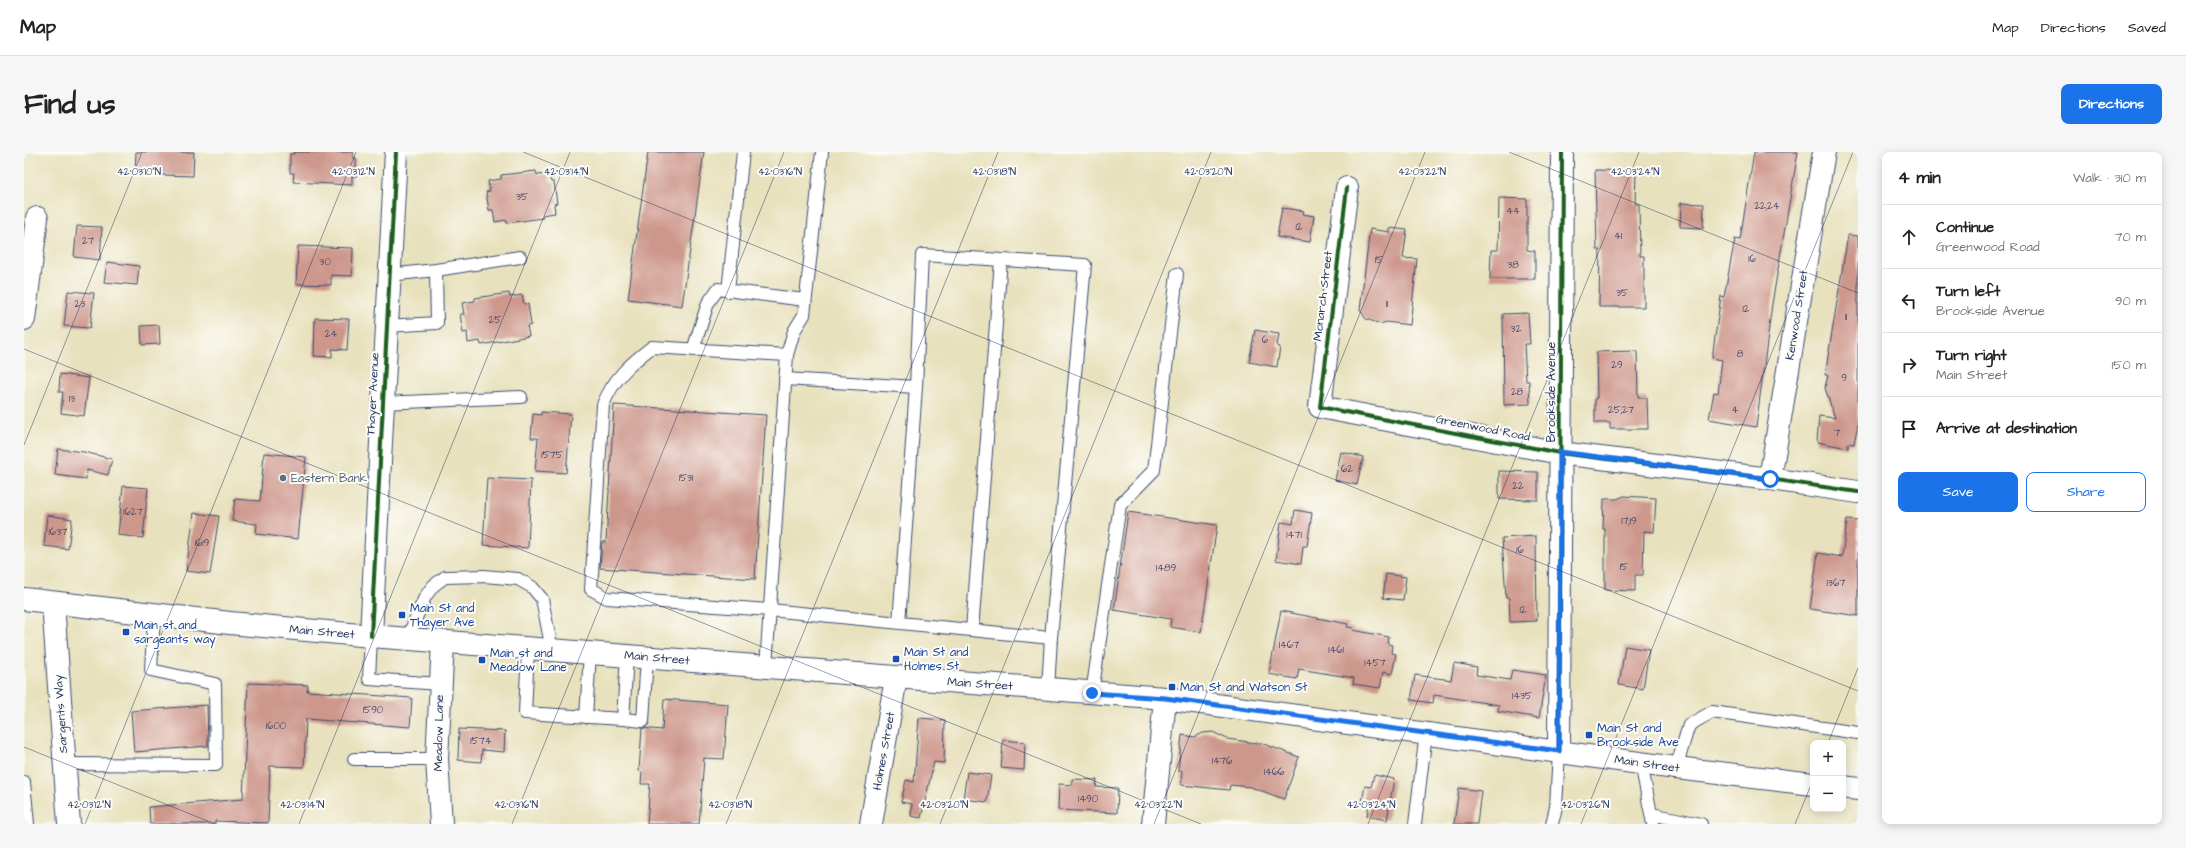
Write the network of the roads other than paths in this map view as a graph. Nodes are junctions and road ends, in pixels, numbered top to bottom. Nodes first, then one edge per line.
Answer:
1 (396, 152) edge
2 (744, 152) edge
3 (822, 152) edge
4 (1562, 152) edge
5 (1824, 152) edge
6 (1347, 188) dead end
7 (37, 218) dead end
8 (520, 256) dead end
9 (1001, 260) junction
10 (436, 270) junction
11 (1177, 274) dead end
12 (389, 275) junction
13 (728, 291) junction
14 (805, 300) junction
15 (24, 319) edge
16 (386, 326) junction
17 (693, 350) junction
18 (787, 355) junction
19 (785, 379) junction
20 (916, 387) junction
21 (522, 397) dead end
22 (382, 403) junction
23 (1320, 407) joint
24 (1560, 452) junction
25 (1770, 479) junction
26 (1858, 492) edge
27 (24, 599) edge
28 (53, 603) junction
29 (770, 610) junction
30 (154, 615) junction
31 (899, 623) junction
32 (972, 630) junction
33 (371, 636) junction
34 (1051, 638) junction
35 (407, 639) junction
36 (443, 642) junction
37 (528, 649) junction
38 (552, 650) junction
39 (590, 653) junction
40 (637, 657) junction
41 (766, 667) junction
42 (896, 678) junction
43 (440, 684) junction
44 (1048, 690) junction
45 (1092, 693) junction
46 (1165, 698) junction
47 (586, 717) junction
48 (623, 719) junction
49 (1426, 733) junction
50 (1858, 733) edge
51 (1559, 751) junction
52 (437, 758) junction
53 (354, 759) dead end
54 (1641, 763) junction
55 (64, 764) junction
56 (1676, 768) junction
57 (24, 782) edge
58 (1810, 784) edge
59 (1846, 787) edge
60 (1858, 789) edge
61 (1652, 819) edge
62 (28, 824) edge
63 (69, 824) edge
64 (441, 824) edge
65 (871, 824) edge
66 (1153, 824) edge
67 (1415, 824) edge
68 (1552, 824) edge
69 (1701, 824) edge

1 - 12 street, Thayer Avenue
2 - 13 lane
3 - 14 lane
4 - 24 street, Brookside Avenue
5 - 25 street, Kenwood Street
6 - 23 street, Monarch Street
7 - 15 street
8 - 10 lane
9 - 20 lane
9 - 32 lane
9 - 34 lane
10 - 12 lane
10 - 16 lane
11 - 45 lane
12 - 16 street, Thayer Avenue
13 - 14 lane
13 - 17 lane
14 - 18 lane
16 - 22 street, Thayer Avenue
17 - 18 lane
17 - 29 lane
18 - 19 lane
19 - 20 lane
19 - 29 lane
20 - 31 lane
21 - 22 lane
22 - 33 street, Thayer Avenue
23 - 24 street, Greenwood Road
24 - 25 street, Greenwood Road
24 - 51 street, Brookside Avenue
25 - 26 street, Greenwood Road
27 - 28 street, Main Street
28 - 30 street, Main Street
28 - 55 street, Sargents Way
29 - 31 lane
29 - 41 lane
30 - 33 street, Main Street
30 - 55 lane
31 - 32 lane
32 - 34 lane
33 - 35 street, Main Street
33 - 43 lane
34 - 44 lane
35 - 36 street, Main Street
35 - 38 lane
36 - 37 street, Main Street
36 - 43 street, Meadow Lane
37 - 38 street, Main Street
37 - 47 lane
38 - 39 street, Main Street
39 - 40 street, Main Street
39 - 47 lane
40 - 41 street, Main Street
40 - 48 lane
40 - 48 lane
41 - 42 street, Main Street
42 - 44 street, Main Street
42 - 65 street, Holmes Street
43 - 52 street, Meadow Lane
44 - 45 street, Main Street
45 - 46 street, Main Street
46 - 49 street, Main Street
46 - 66 street
47 - 48 lane
49 - 51 street, Main Street
49 - 67 lane
50 - 56 lane
51 - 54 street, Main Street
51 - 68 lane
52 - 53 lane
52 - 64 street, Meadow Lane
54 - 56 street, Main Street
54 - 61 lane
55 - 63 street, Sargents Way
56 - 58 street, Main Street
57 - 62 lane
59 - 60 street
61 - 69 lane

